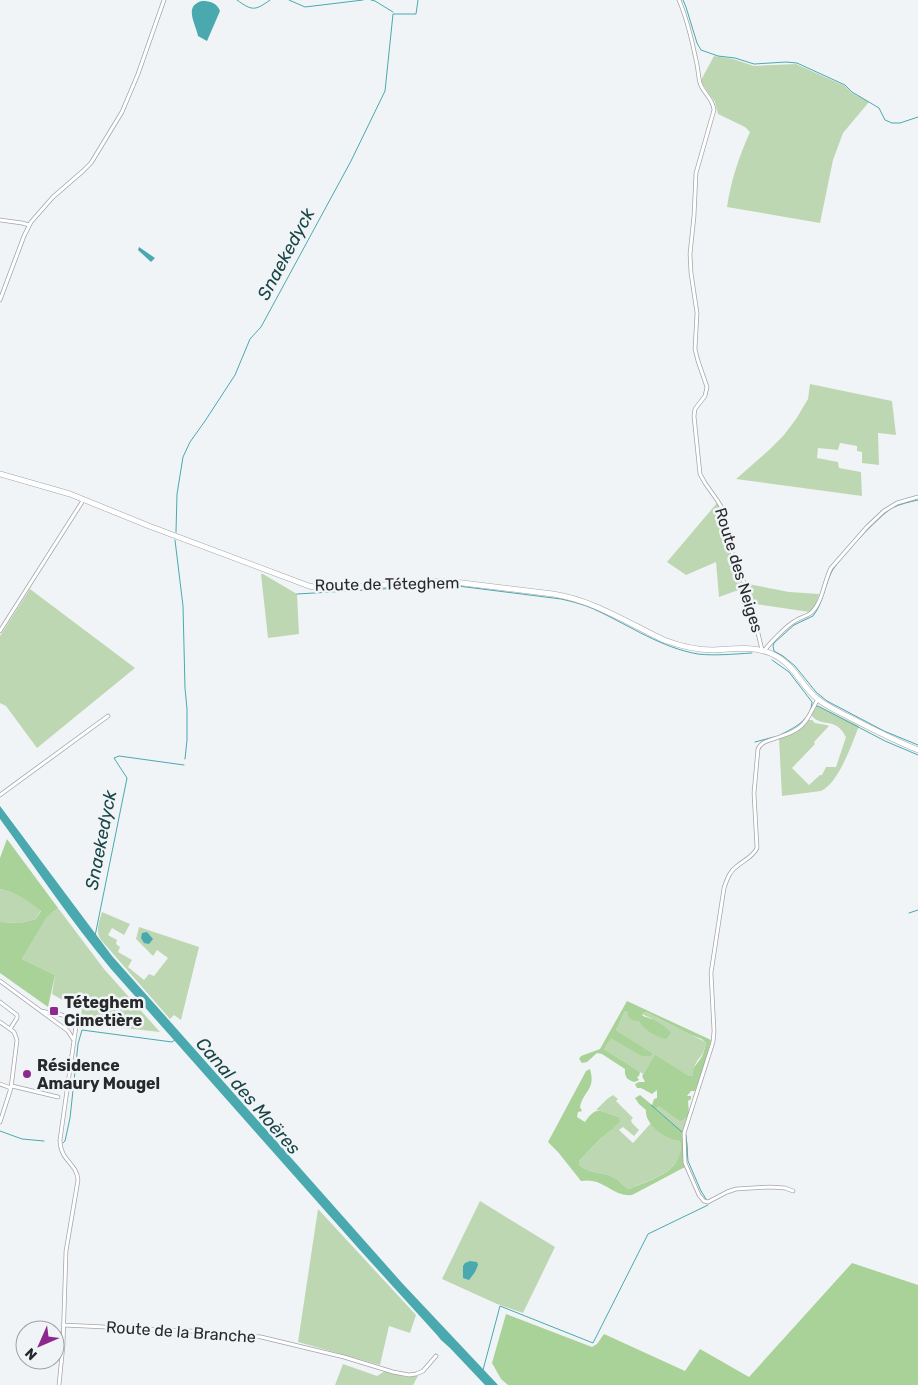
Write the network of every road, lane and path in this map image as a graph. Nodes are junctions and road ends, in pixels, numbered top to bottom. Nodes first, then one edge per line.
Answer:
1 (164, 0) edge
2 (679, 0) edge
3 (0, 220) edge
4 (29, 225) junction
5 (0, 300) edge
6 (0, 474) edge
7 (918, 497) edge
8 (84, 499) junction
9 (0, 631) edge
10 (763, 651) junction
11 (818, 699) junction
12 (108, 716) dead end
13 (918, 750) edge
14 (0, 795) edge
15 (0, 981) edge
16 (0, 1002) edge
17 (41, 1011) junction
18 (73, 1020) junction
19 (0, 1022) edge
20 (64, 1028) junction
21 (10, 1029) junction
22 (74, 1044) junction
23 (0, 1084) edge
24 (12, 1087) junction
25 (58, 1097) dead end
26 (0, 1122) edge
27 (793, 1191) dead end
28 (63, 1320) edge
29 (65, 1325) edge
30 (436, 1356) dead end
31 (61, 1370) edge
32 (59, 1385) edge

1 - 4 street
2 - 10 street, Route des Neiges
3 - 4 street
4 - 5 street
6 - 8 main road, Route de Téteghem
7 - 10 street
8 - 9 street
8 - 10 main road, Route de Téteghem
10 - 11 main road, Route de Téteghem
11 - 13 main road, Route de Téteghem
11 - 27 street
12 - 14 street
15 - 17 street
16 - 21 street
17 - 18 street
17 - 20 street
18 - 20 street
18 - 22 street
19 - 21 street
20 - 22 street
21 - 24 street
22 - 28 street
23 - 24 street
24 - 25 street
24 - 26 street
29 - 30 street, Route de la Branche
31 - 32 street

